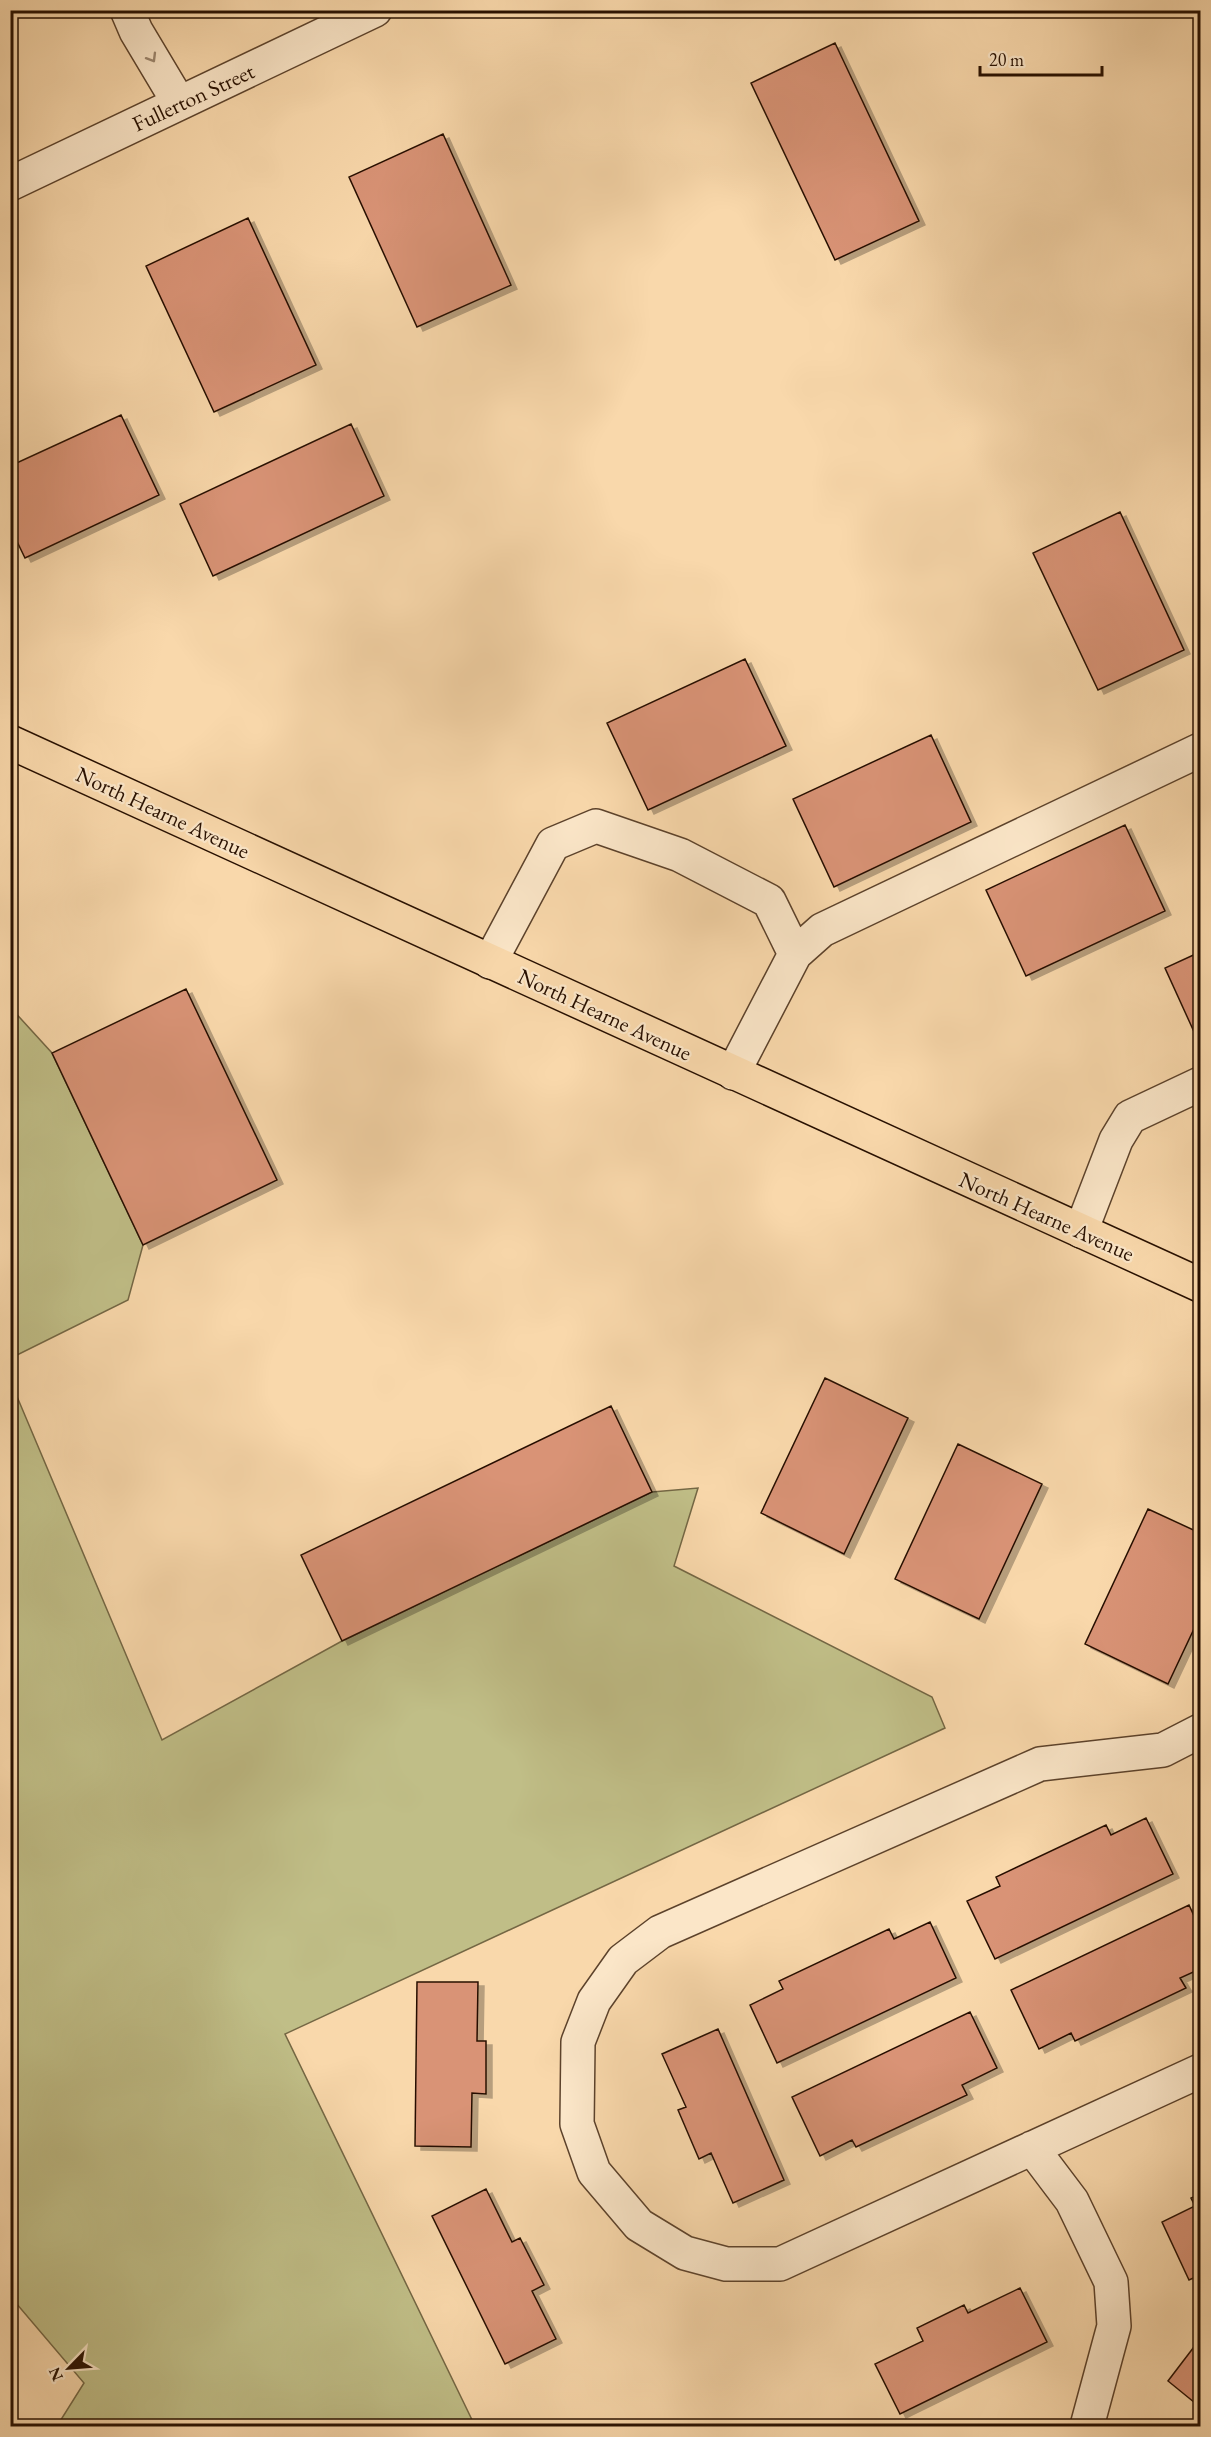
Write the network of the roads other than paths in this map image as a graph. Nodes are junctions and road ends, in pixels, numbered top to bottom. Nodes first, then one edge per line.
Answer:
1 (127, 10) edge
2 (375, 10) edge
3 (179, 104) junction
4 (10, 184) edge
5 (10, 742) edge
6 (1200, 750) edge
7 (795, 954) junction
8 (490, 962) junction
9 (733, 1073) junction
10 (1200, 1084) edge
11 (1081, 1231) junction
12 (1200, 1285) edge
13 (1200, 1731) edge
14 (1200, 2071) edge
15 (1032, 2148) junction
16 (1087, 2427) edge

1 -> 3 street
2 - 3 street, Fullerton Street
3 - 4 street, Fullerton Street
5 - 8 main road, North Hearne Avenue
6 - 7 street
7 - 8 street
7 - 9 street
8 - 9 main road, North Hearne Avenue
9 - 11 main road, North Hearne Avenue
10 - 11 street
11 - 12 main road, North Hearne Avenue
13 - 15 street
14 - 15 street
15 - 16 street

